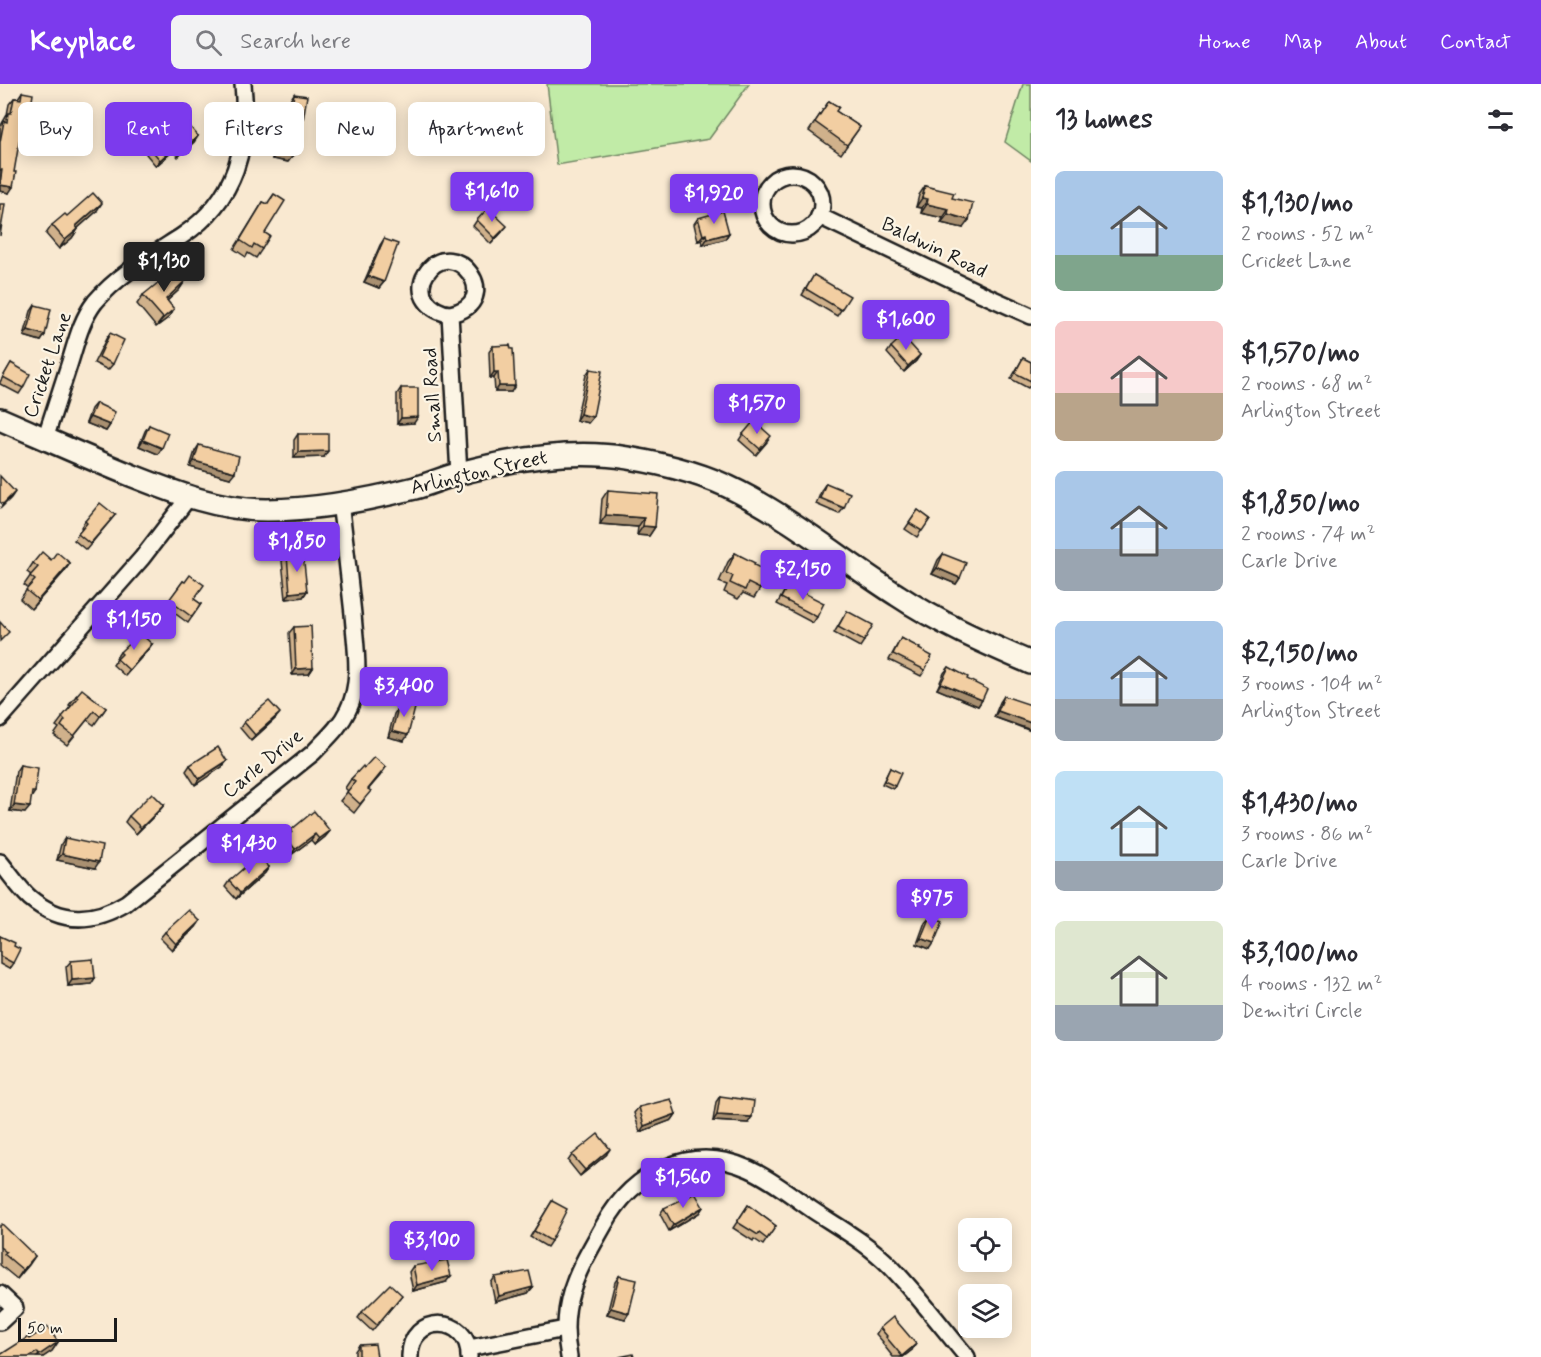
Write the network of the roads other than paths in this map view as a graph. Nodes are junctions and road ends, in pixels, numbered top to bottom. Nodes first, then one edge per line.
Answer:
1 (243, 84) edge
2 (819, 216) junction
3 (450, 314) dead end
4 (1031, 316) edge
5 (0, 419) edge
6 (45, 439) junction
7 (459, 474) junction
8 (189, 497) junction
9 (340, 503) junction
10 (1031, 663) edge
11 (0, 719) edge
12 (0, 862) edge
13 (0, 1294) edge
14 (0, 1322) edge
15 (565, 1329) junction
16 (469, 1352) edge
17 (410, 1357) edge
18 (569, 1357) edge
19 (967, 1357) edge

1 - 6 street, Cricket Lane
2 - 2 street
2 - 4 street, Baldwin Road
3 - 7 street, Small Road
5 - 6 street, Arlington Street
6 - 8 street, Arlington Street
7 - 9 street, Arlington Street
7 - 10 street, Arlington Street
8 - 9 street, Arlington Street
8 - 11 street
9 - 12 street, Carle Drive
13 - 14 street
15 - 16 street
15 - 18 street
15 - 19 street
16 - 17 street

